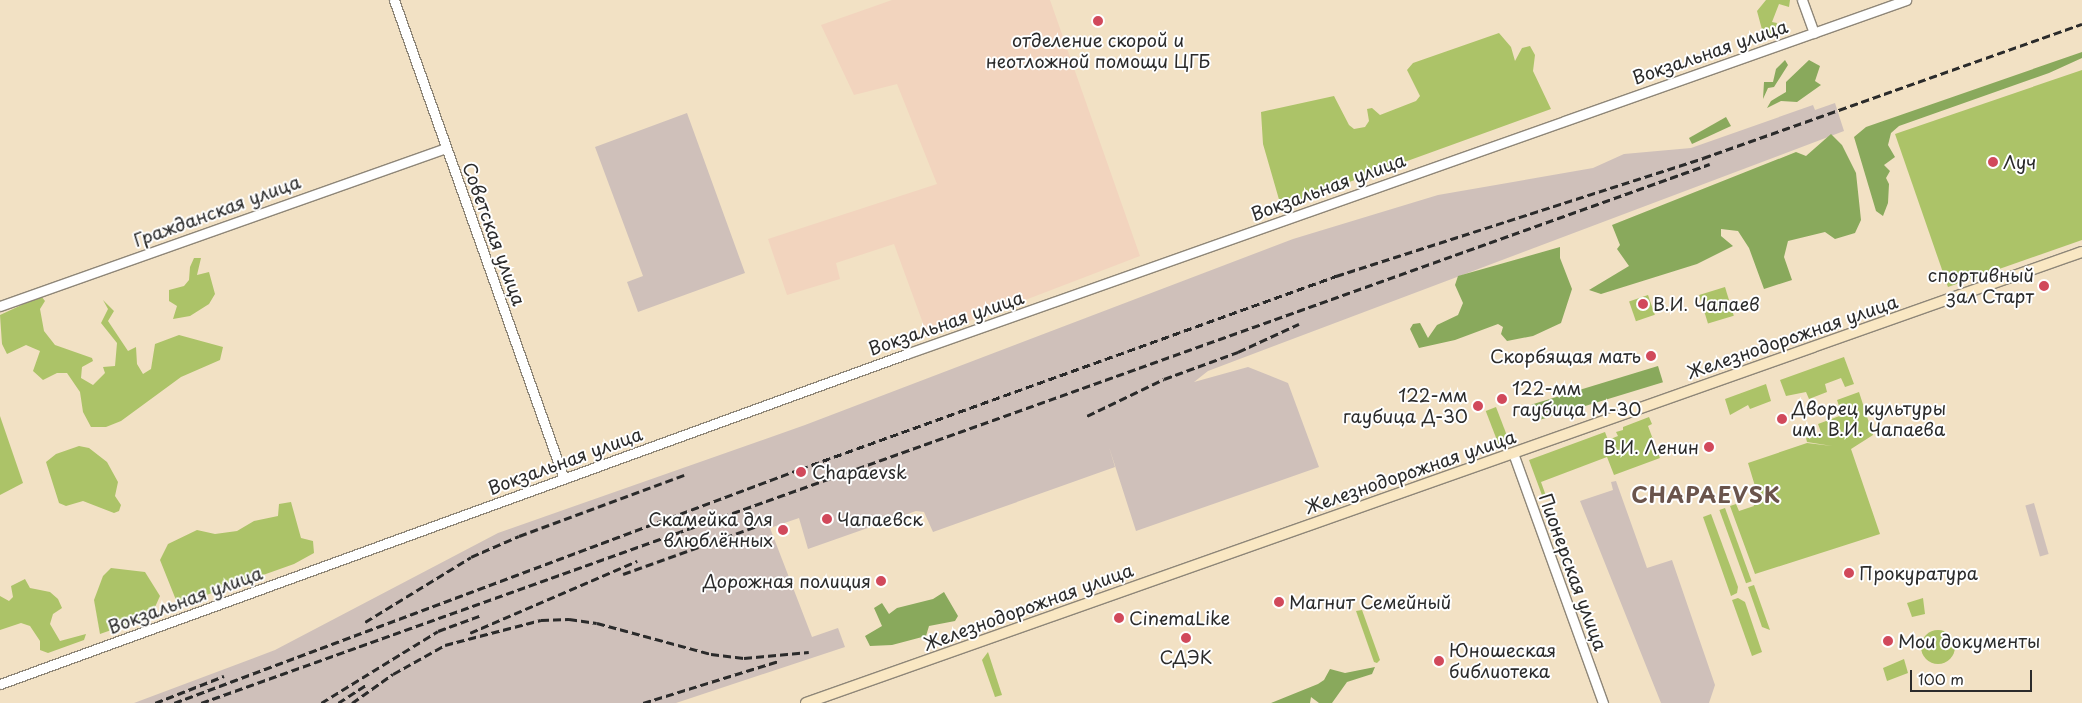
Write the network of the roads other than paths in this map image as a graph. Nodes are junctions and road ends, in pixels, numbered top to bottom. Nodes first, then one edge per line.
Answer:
1 (394, 0) edge
2 (1802, 0) edge
3 (1906, 0) edge
4 (1814, 33) junction
5 (446, 148) junction
6 (2082, 252) edge
7 (0, 306) edge
8 (1513, 453) junction
9 (564, 479) junction
10 (0, 684) edge
11 (806, 703) edge
12 (1603, 703) edge

1 - 5 street, Советская улица
2 - 4 street
3 - 4 street, Вокзальная улица
4 - 9 street, Вокзальная улица
5 - 7 street, Гражданская улица
5 - 9 street, Советская улица
6 - 8 main road, Железнодорожная улица
8 - 11 main road, Железнодорожная улица
8 - 12 street, Пионерская улица
9 - 10 street, Вокзальная улица

